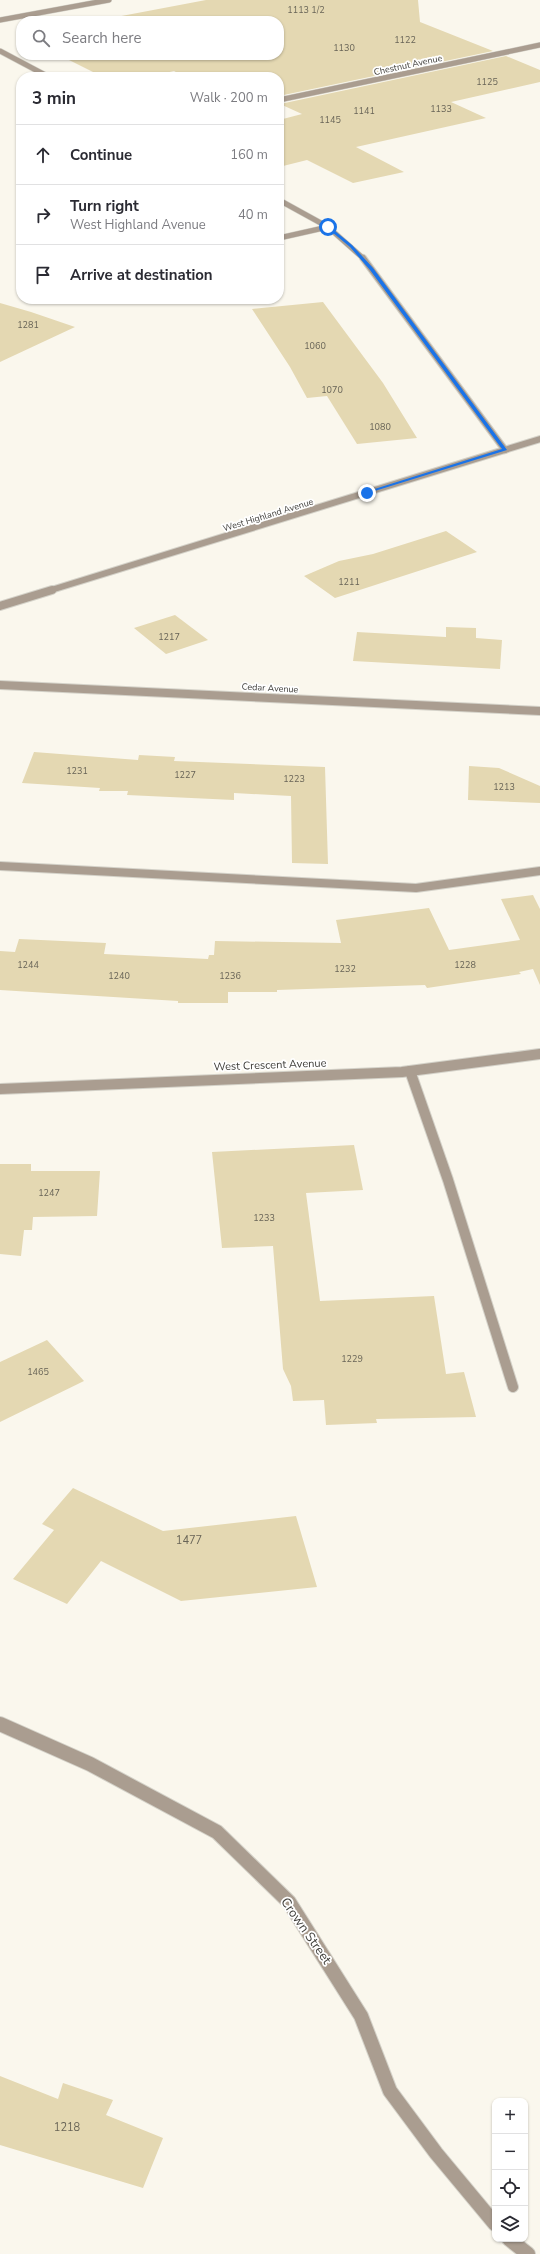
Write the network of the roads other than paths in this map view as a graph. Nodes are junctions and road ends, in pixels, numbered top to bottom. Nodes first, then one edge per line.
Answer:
1 (108, 0) edge
2 (22, 16) edge
3 (16, 17) edge
4 (0, 20) edge
5 (540, 45) edge
6 (0, 51) edge
7 (16, 59) edge
8 (17, 60) edge
9 (40, 72) edge
10 (284, 99) edge
11 (284, 203) edge
12 (328, 227) junction
13 (284, 237) edge
14 (540, 439) edge
15 (505, 450) junction
16 (0, 606) edge
17 (0, 685) edge
18 (540, 711) edge
19 (0, 866) edge
20 (540, 871) edge
21 (540, 1054) edge
22 (410, 1071) junction
23 (0, 1089) edge
24 (513, 1386) dead end
25 (0, 1724) edge
26 (492, 2220) edge
27 (513, 2242) edge
28 (528, 2254) edge

1 - 2 street
3 - 4 street
5 - 10 street, Chestnut Avenue
6 - 7 street
8 - 9 street
11 - 12 street
12 - 13 street
12 - 15 street
14 - 15 street, West Highland Avenue
15 - 16 street, West Highland Avenue
17 - 18 street, Cedar Avenue
19 - 20 street
21 - 22 street, West Crescent Avenue
22 - 23 street, West Crescent Avenue
22 - 24 street
25 - 26 street, Crown Street
27 - 28 street

